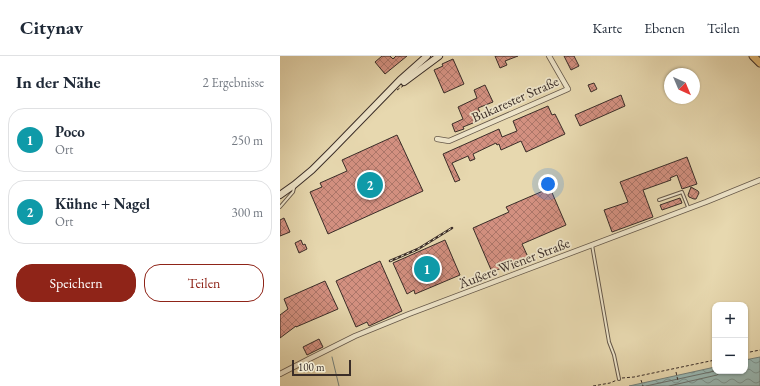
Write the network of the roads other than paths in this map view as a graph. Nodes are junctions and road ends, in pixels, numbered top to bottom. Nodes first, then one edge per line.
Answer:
1 (427, 56) edge
2 (439, 56) edge
3 (549, 56) edge
4 (753, 56) edge
5 (760, 63) edge
6 (379, 102) junction
7 (437, 139) dead end
8 (759, 182) edge
9 (294, 185) junction
10 (280, 195) edge
11 (659, 200) dead end
12 (280, 207) edge
13 (688, 208) junction
14 (592, 245) junction
15 (280, 374) edge
16 (619, 379) road end

1 - 6 main road
2 - 6 main road
3 - 7 street, Bukarester Straße
4 - 5 highway
6 - 9 main road
8 - 13 street, Äußere Wiener Straße
9 - 10 main road
9 - 12 lane
11 - 13 lane
13 - 14 street, Äußere Wiener Straße
14 - 15 street, Äußere Wiener Straße
14 - 16 lane

